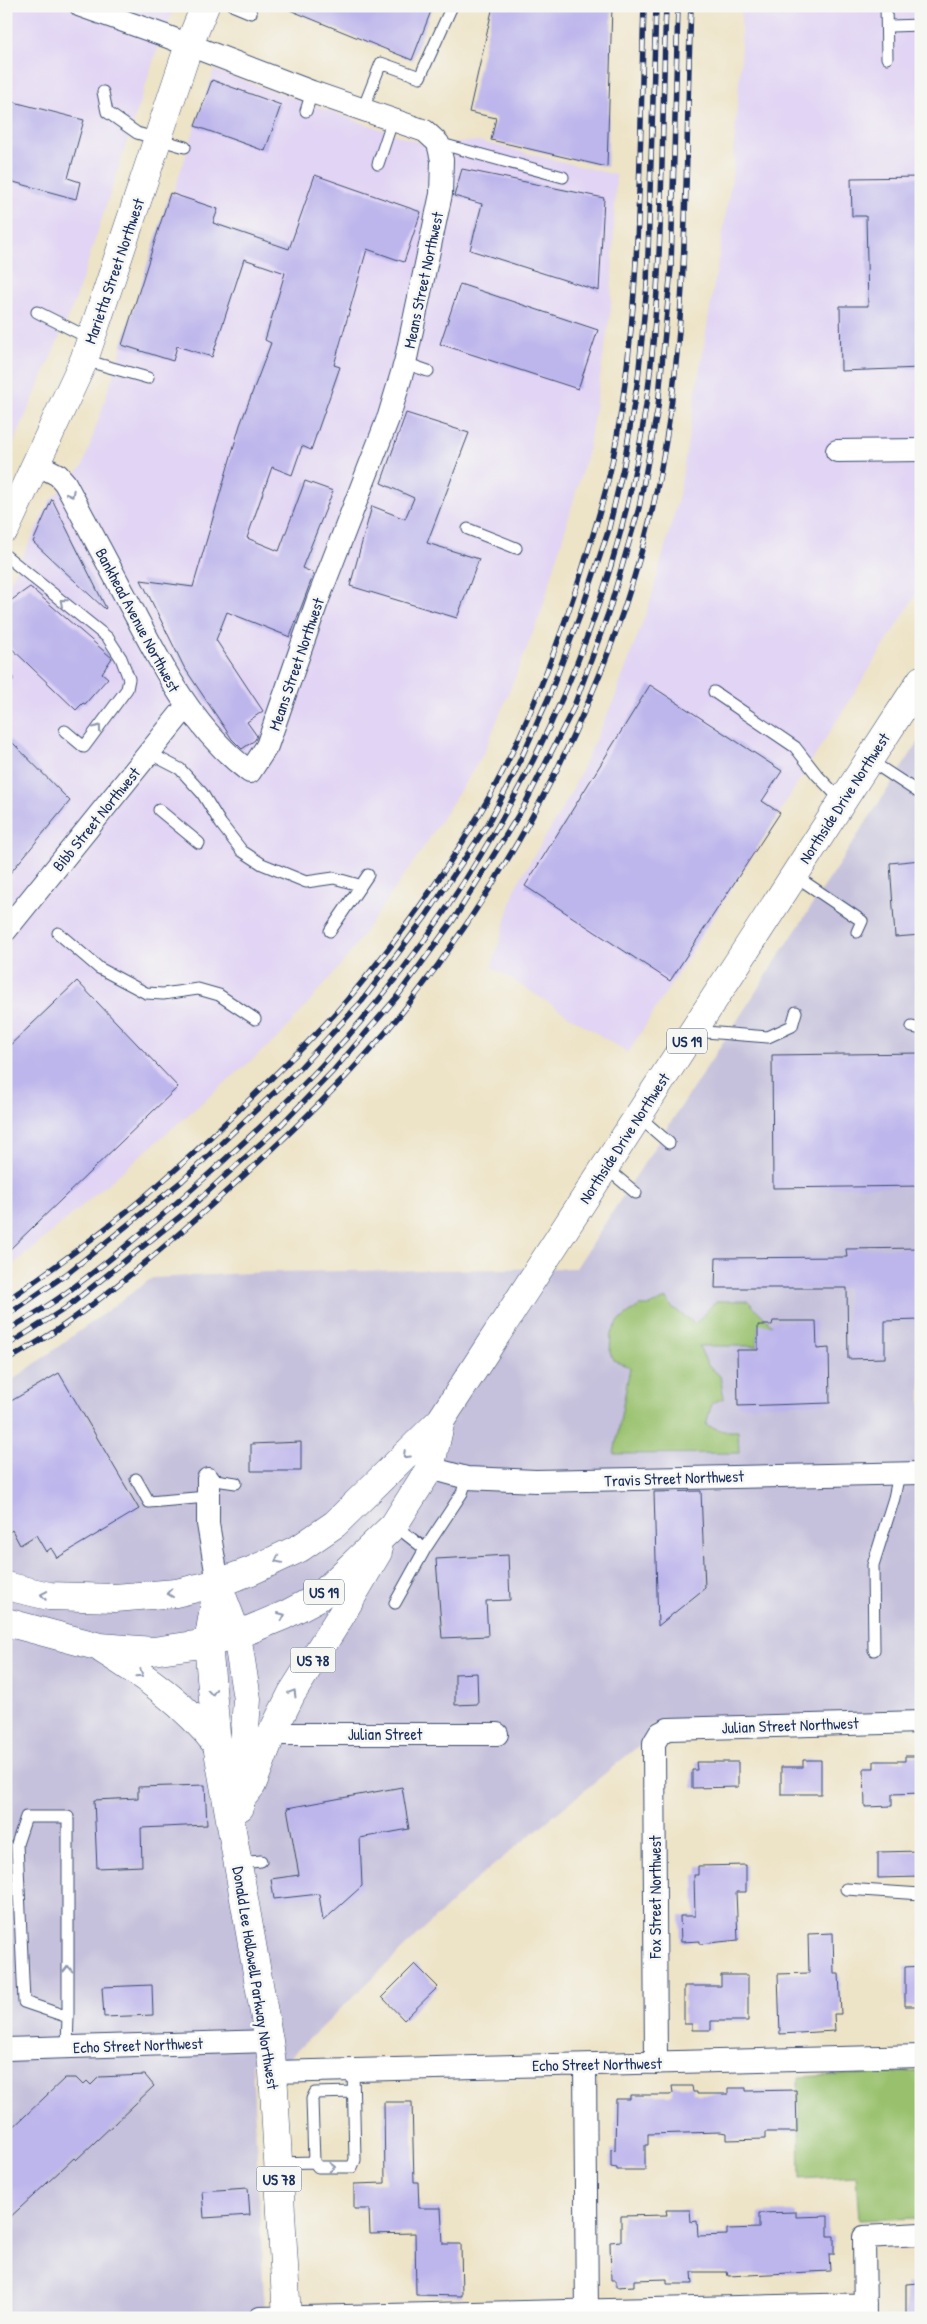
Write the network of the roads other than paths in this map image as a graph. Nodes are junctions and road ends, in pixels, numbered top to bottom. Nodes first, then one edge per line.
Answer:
1 (81, 6) edge
2 (205, 6) edge
3 (234, 6) edge
4 (452, 6) edge
5 (886, 6) edge
6 (251, 13) dead end
7 (921, 25) edge
8 (889, 26) junction
9 (189, 45) junction
10 (887, 58) dead end
11 (103, 92) dead end
12 (363, 108) junction
13 (393, 119) junction
14 (159, 139) junction
15 (438, 143) junction
16 (185, 147) dead end
17 (378, 164) dead end
18 (563, 178) dead end
19 (37, 312) dead end
20 (87, 350) junction
21 (405, 363) junction
22 (428, 371) dead end
23 (148, 378) dead end
24 (921, 450) edge
25 (837, 451) dead end
26 (35, 464) junction
27 (6, 528) edge
28 (468, 529) dead end
29 (516, 548) dead end
30 (6, 556) edge
31 (921, 680) edge
32 (714, 692) dead end
33 (186, 707) junction
34 (64, 731) dead end
35 (149, 753) junction
36 (869, 760) junction
37 (250, 772) joint
38 (921, 794) edge
39 (842, 801) junction
40 (159, 810) dead end
41 (199, 843) dead end
42 (368, 874) dead end
43 (794, 876) junction
44 (359, 885) junction
45 (6, 930) edge
46 (330, 931) dead end
47 (858, 932) dead end
48 (58, 934) dead end
49 (796, 1012) dead end
50 (255, 1019) dead end
51 (693, 1031) junction
52 (638, 1116) junction
53 (669, 1143) dead end
54 (605, 1167) junction
55 (636, 1193) dead end
56 (441, 1420) junction
57 (430, 1468) junction
58 (910, 1474) edge
59 (136, 1478) dead end
60 (466, 1478) junction
61 (236, 1483) dead end
62 (207, 1488) junction
63 (394, 1525) junction
64 (425, 1549) junction
65 (218, 1583) junction
66 (6, 1586) edge
67 (395, 1603) dead end
68 (6, 1622) edge
69 (237, 1635) junction
70 (208, 1643) junction
71 (100, 1647) junction
72 (874, 1650) dead end
73 (921, 1722) edge
74 (273, 1731) junction
75 (660, 1733) joint
76 (497, 1734) dead end
77 (217, 1745) junction
78 (241, 1799) junction
79 (246, 1858) junction
80 (846, 1890) dead end
81 (921, 1894) edge
82 (68, 2017) junction
83 (269, 2041) junction
84 (68, 2047) junction
85 (6, 2049) edge
86 (921, 2056) edge
87 (656, 2063) junction
88 (584, 2064) junction
89 (353, 2070) junction
90 (273, 2072) junction
91 (353, 2092) junction
92 (314, 2162) junction
93 (278, 2163) junction
94 (921, 2234) edge
95 (865, 2311) edge
96 (587, 2314) edge
97 (287, 2317) edge
98 (260, 2318) edge

1 - 9 street
2 - 9 main road, Marietta Street Northwest
3 - 6 lane
4 - 12 lane
5 - 8 lane
7 - 8 lane
8 - 10 lane
9 - 12 street
9 - 14 main road, Marietta Street Northwest
11 - 14 lane
12 - 13 street
13 - 15 street
13 - 17 lane
14 - 16 lane
14 - 20 main road, Marietta Street Northwest
15 - 18 lane
15 - 21 street, Means Street Northwest
19 - 20 lane
20 - 23 lane
20 - 26 main road, Marietta Street Northwest
21 - 22 lane
21 - 37 street, Means Street Northwest
24 - 25 street
26 - 27 main road, Marietta Street Northwest
26 -> 33 street, Bankhead Avenue Northwest
28 - 29 lane
34 -> 30 lane
31 - 36 main road, Northside Drive Northwest / US 19
32 - 39 lane
33 - 35 street, Bibb Street Northwest
33 - 37 street, Bankhead Avenue Northwest
35 - 44 lane
35 - 45 street, Bibb Street Northwest
36 - 38 lane
36 - 39 main road, Northside Drive Northwest / US 19
39 - 43 main road, Northside Drive Northwest / US 19
40 - 41 lane
42 - 44 lane
43 - 47 lane
43 - 51 main road, Northside Drive Northwest / US 19
44 - 46 lane
48 - 50 lane
49 - 51 lane
51 - 52 main road, Northside Drive Northwest / US 19
52 - 53 lane
52 - 54 main road, Northside Drive Northwest / US 19
54 - 55 lane
54 - 56 main road, Northside Drive Northwest / US 19
56 - 57 main road, Northside Drive Northwest / US 19
56 -> 65 main road, Northside Drive Northwest / US 19
57 - 60 street, Travis Street Northwest
57 - 63 main road, Northside Drive Northwest / US 19
58 - 60 street, Travis Street Northwest
58 - 72 lane
59 - 62 lane
60 - 64 lane
61 - 62 lane
62 - 65 street
63 - 64 lane
69 -> 63 main road, Northside Drive Northwest / US 19
74 -> 63 main road, US 78
64 - 67 lane
65 -> 66 main road, Northside Drive Northwest / US 19
65 - 69 main road, Donald Lee Hollowell Parkway Northwest
65 - 70 main road, Donald Lee Hollowell Parkway Northwest / US 78
68 - 71 main road, Northside Drive Northwest / US 19
69 - 70 main road, Northside Drive Northwest / US 19
69 - 78 main road, Donald Lee Hollowell Parkway Northwest
70 - 71 main road, Northside Drive Northwest / US 19
70 -> 77 main road, Donald Lee Hollowell Parkway Northwest / US 78
71 -> 77 main road
73 - 75 street, Julian Street Northwest
74 - 76 street, Julian Street
74 - 78 main road, US 78
75 - 87 street, Fox Street Northwest
77 - 79 main road, Donald Lee Hollowell Parkway Northwest / US 78
78 - 79 main road, Donald Lee Hollowell Parkway Northwest / US 78
79 - 83 main road, Donald Lee Hollowell Parkway Northwest / US 78
80 - 81 lane
82 -> 82 lane
82 - 84 lane
83 - 84 street, Echo Street Northwest
83 - 90 main road, Donald Lee Hollowell Parkway Northwest / US 78
84 - 85 street, Echo Street Northwest
86 - 87 street, Echo Street Northwest
87 - 88 street, Echo Street Northwest
88 - 89 street, Echo Street Northwest
88 - 96 street
89 - 90 street, Echo Street Northwest
89 - 91 lane
90 - 93 main road, Donald Lee Hollowell Parkway Northwest / US 78
91 - 92 lane
92 -> 91 lane
92 - 93 lane
93 - 97 main road, Donald Lee Hollowell Parkway Northwest / US 78
94 - 95 street
95 - 96 street
96 - 97 street
97 - 98 street

